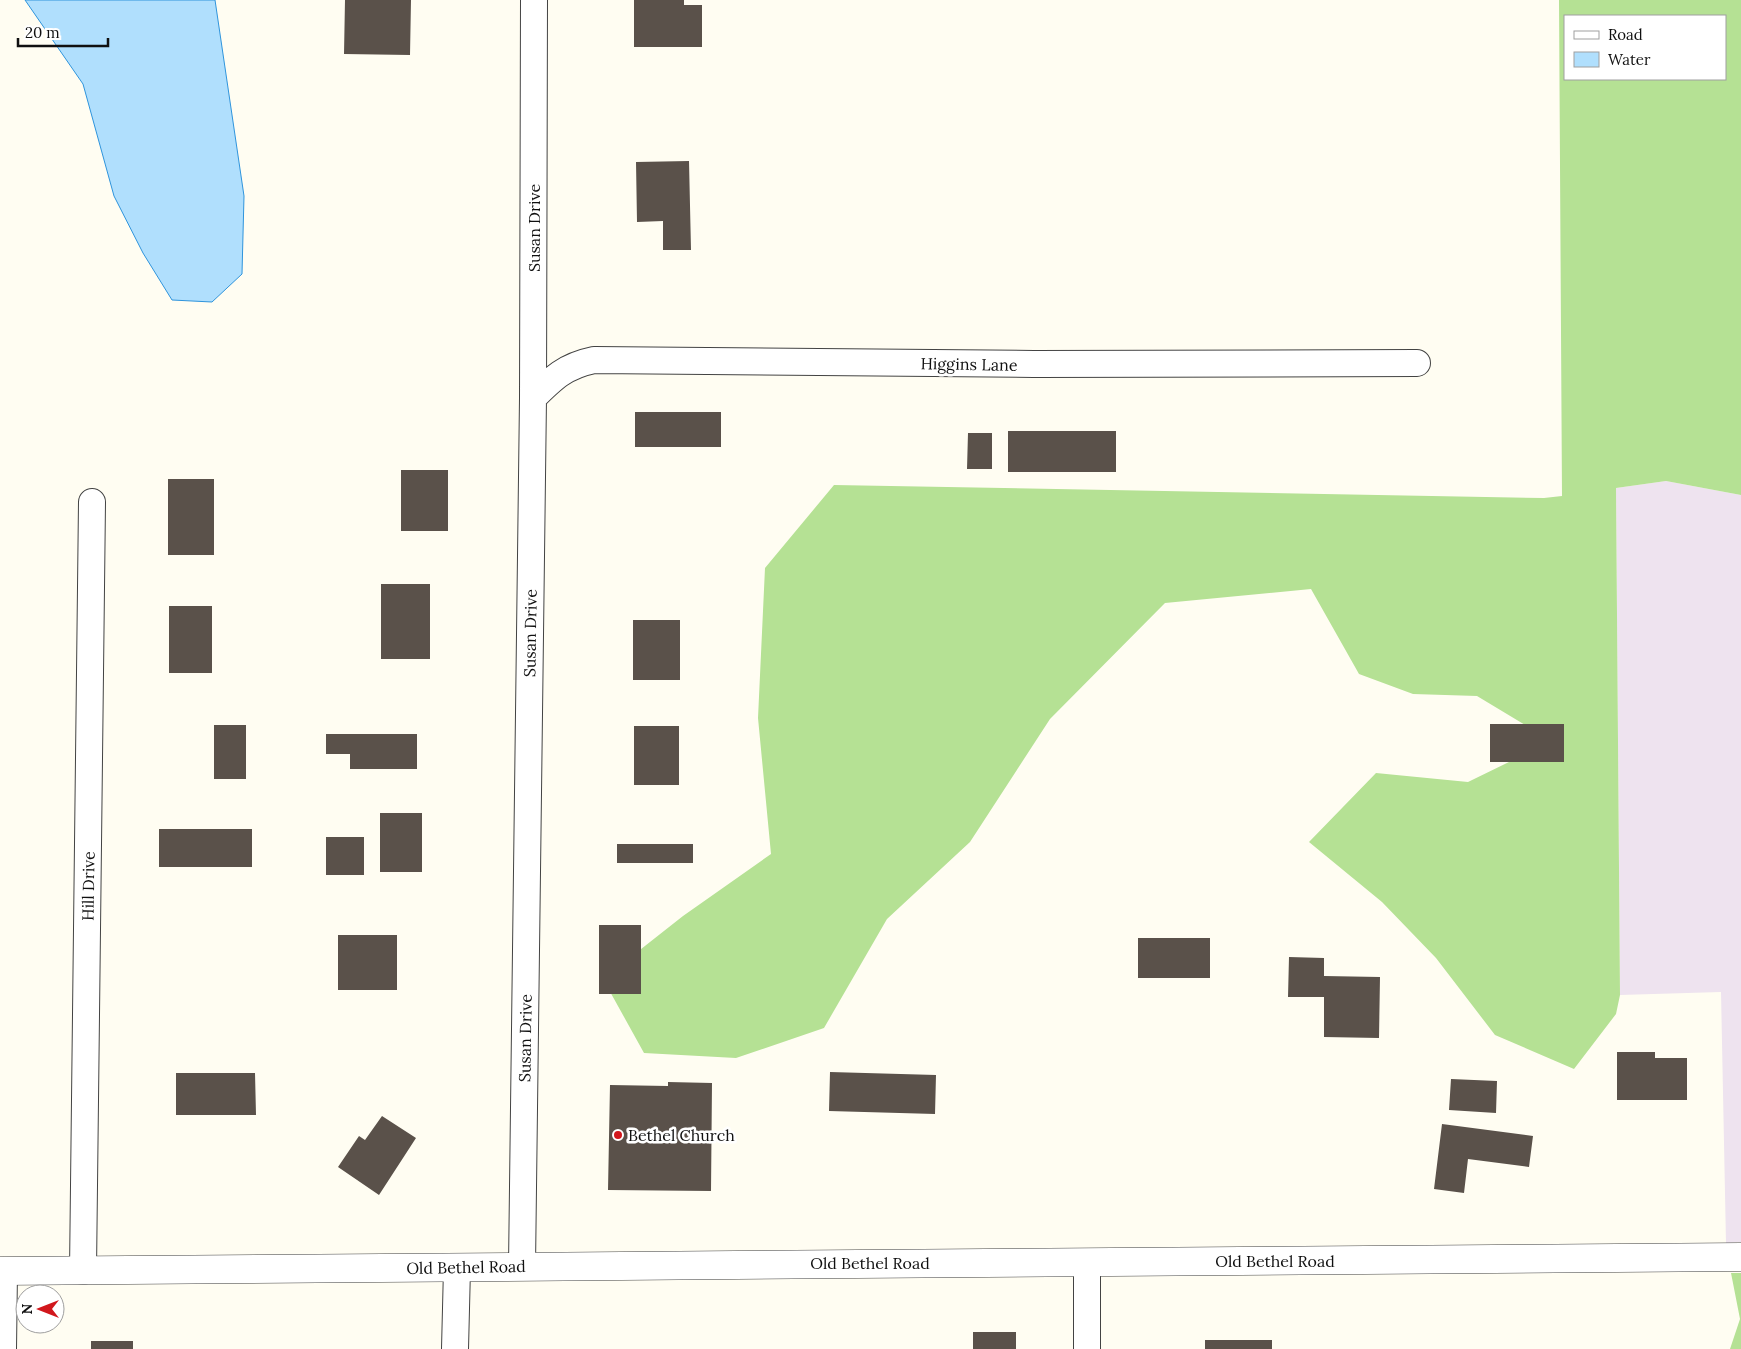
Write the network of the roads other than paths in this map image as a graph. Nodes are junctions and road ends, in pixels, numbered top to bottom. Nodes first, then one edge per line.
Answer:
1 (534, 0) edge
2 (1417, 363) dead end
3 (533, 398) junction
4 (92, 502) dead end
5 (1741, 1257) edge
6 (1086, 1262) junction
7 (522, 1266) junction
8 (457, 1268) junction
9 (83, 1270) junction
10 (2, 1271) edge
11 (3, 1349) edge
12 (455, 1349) edge
13 (1087, 1349) edge

1 - 3 street, Susan Drive
2 - 3 street, Higgins Lane
3 - 7 street, Susan Drive
4 - 9 street, Hill Drive
5 - 6 street, Old Bethel Road
6 - 7 street, Old Bethel Road
6 - 13 street
7 - 8 street, Old Bethel Road
8 - 9 street, Old Bethel Road
8 - 12 street
9 - 10 street, Old Bethel Road
10 - 11 street

